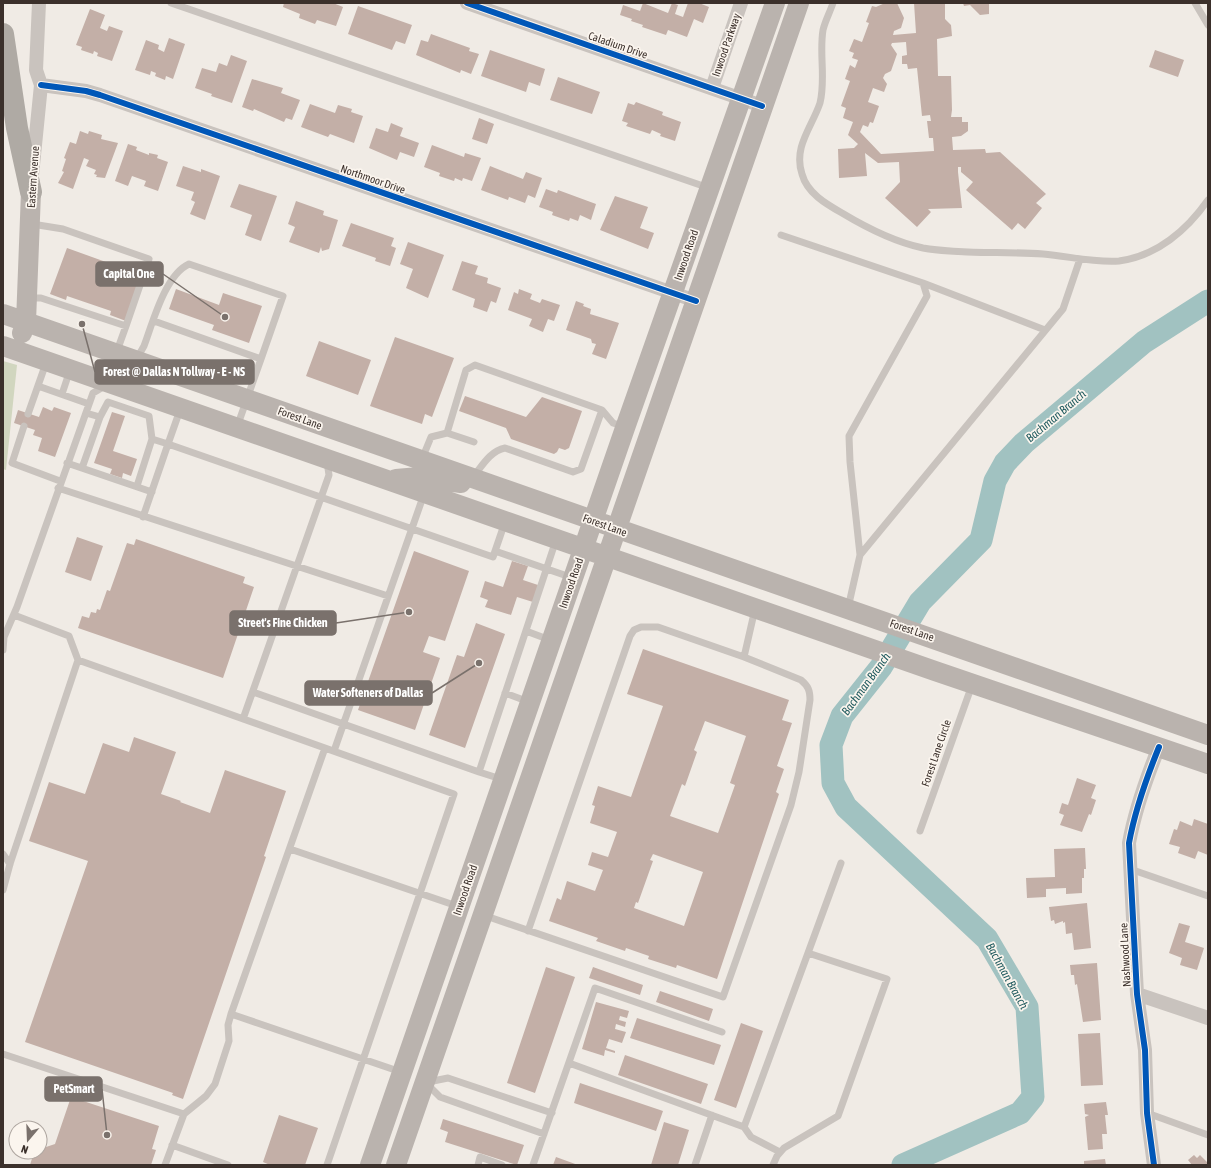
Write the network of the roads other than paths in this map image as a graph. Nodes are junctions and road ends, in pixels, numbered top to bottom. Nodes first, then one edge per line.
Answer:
1 (39, 3) edge
2 (171, 3) edge
3 (467, 3) edge
4 (741, 3) edge
5 (775, 3) edge
6 (799, 3) edge
7 (832, 3) edge
8 (1195, 3) edge
9 (1208, 25) edge
10 (3, 34) edge
11 (41, 85) junction
12 (712, 88) junction
13 (741, 99) junction
14 (762, 106) junction
15 (710, 188) junction
16 (31, 192) junction
17 (1208, 200) edge
18 (30, 223) junction
19 (781, 235) dead end
20 (1080, 259) junction
21 (923, 283) junction
22 (673, 293) junction
23 (27, 298) junction
24 (696, 301) junction
25 (3, 314) edge
26 (154, 321) junction
27 (26, 322) junction
28 (126, 326) junction
29 (1045, 330) junction
30 (10, 348) edge
31 (124, 356) junction
32 (261, 359) junction
33 (47, 361) junction
34 (70, 369) junction
35 (110, 383) junction
36 (38, 386) junction
37 (62, 394) junction
38 (248, 399) junction
39 (89, 404) junction
40 (181, 408) junction
41 (602, 410) junction
42 (86, 413) junction
43 (28, 414) dead end
44 (100, 417) junction
45 (24, 426) dead end
46 (237, 427) junction
47 (625, 428) junction
48 (336, 430) junction
49 (447, 433) junction
50 (152, 439) junction
51 (474, 442) dead end
52 (168, 444) junction
53 (326, 458) junction
54 (421, 460) junction
55 (67, 463) junction
56 (82, 468) junction
57 (472, 478) junction
58 (388, 480) junction
59 (59, 485) junction
60 (137, 486) junction
61 (152, 492) junction
62 (424, 493) junction
63 (321, 497) junction
64 (143, 517) junction
65 (593, 520) junction
66 (506, 521) junction
67 (412, 529) junction
68 (617, 529) junction
69 (557, 538) junction
70 (584, 548) junction
71 (495, 551) junction
72 (860, 555) junction
73 (608, 556) junction
74 (297, 567) junction
75 (546, 569) junction
76 (573, 578) junction
77 (388, 596) junction
78 (755, 608) junction
79 (848, 608) junction
80 (14, 615) junction
81 (526, 631) junction
82 (552, 640) junction
83 (3, 650) edge
84 (744, 656) junction
85 (78, 660) junction
86 (973, 683) junction
87 (253, 692) junction
88 (505, 693) junction
89 (530, 703) junction
90 (554, 711) junction
91 (1151, 715) junction
92 (243, 719) junction
93 (344, 724) junction
94 (1208, 735) edge
95 (1208, 745) edge
96 (1159, 747) junction
97 (325, 748) junction
98 (334, 751) junction
99 (1208, 764) edge
100 (479, 772) junction
101 (504, 780) junction
102 (920, 831) dead end
103 (290, 849) junction
104 (3, 854) edge
105 (10, 864) junction
106 (841, 864) dead end
107 (1130, 869) junction
108 (3, 890) edge
109 (420, 893) junction
110 (1208, 896) edge
111 (460, 907) junction
112 (483, 915) junction
113 (528, 931) junction
114 (808, 953) junction
115 (1137, 994) junction
116 (232, 1014) junction
117 (1208, 1018) edge
118 (722, 1032) dead end
119 (3, 1054) edge
120 (363, 1059) junction
121 (569, 1063) junction
122 (402, 1073) junction
123 (425, 1082) junction
124 (552, 1113) junction
125 (1147, 1113) junction
126 (184, 1114) junction
127 (712, 1115) junction
128 (744, 1127) junction
129 (544, 1134) junction
130 (1208, 1135) edge
131 (172, 1145) junction
132 (780, 1152) junction
133 (164, 1165) edge
134 (228, 1165) edge
135 (327, 1165) edge
136 (370, 1165) edge
137 (396, 1165) edge
138 (478, 1165) edge
139 (502, 1165) edge
140 (533, 1165) edge
141 (695, 1165) edge
142 (773, 1165) edge
143 (1154, 1165) edge

1 - 11 street, Eastern Avenue
2 - 15 lane
3 - 12 street, Caladium Drive
4 - 12 street, Inwood Parkway
5 - 13 main road, Inwood Road
6 - 14 main road
7 - 20 lane
8 - 9 lane
10 - 16 highway
11 - 16 street, Eastern Avenue
11 - 22 street, Northmoor Drive
12 - 13 street, Caladium Drive
13 - 14 street, Caladium Drive
13 - 15 main road, Inwood Road
14 - 24 main road
15 - 22 main road, Inwood Road
16 - 18 main road, Eastern Avenue
17 - 20 lane
18 - 23 main road, Eastern Avenue
18 - 28 lane
19 - 21 lane
20 - 29 lane
21 - 29 lane
21 - 72 lane
22 - 24 street, Northmoor Drive
22 - 47 main road, Inwood Road
23 - 27 main road, Eastern Avenue
23 - 28 lane
24 - 68 main road
25 - 27 main road, Forest Lane
26 - 31 lane
26 - 32 lane
26 - 32 lane
27 - 30 main road, Eastern Avenue
27 - 31 main road, Forest Lane
28 - 31 lane
29 - 72 lane
30 - 33 main road
31 - 35 lane
31 - 38 main road, Forest Lane
32 - 38 lane
33 - 34 main road
33 - 36 lane
34 - 35 main road
34 - 37 lane
35 - 39 lane
35 - 40 main road
36 - 37 lane
36 - 43 lane
37 - 39 lane
38 - 46 lane
38 - 48 main road, Forest Lane
39 - 42 lane
40 - 46 main road
40 - 52 lane
41 - 47 lane
41 - 49 lane
41 - 57 lane
42 - 44 lane
42 - 55 lane
44 - 50 lane
44 - 56 lane
45 - 59 lane
46 - 53 main road
47 - 65 main road, Inwood Road
48 - 53 main road
48 - 54 main road, Forest Lane
49 - 51 lane
49 - 54 lane
50 - 52 lane
50 - 60 lane
52 - 61 lane
52 - 63 lane
53 - 58 main road
53 - 63 lane
54 - 57 main road, Forest Lane
55 - 56 lane
55 - 59 lane
56 - 60 lane
57 - 58 main road
57 - 65 main road, Forest Lane
58 - 62 main road
59 - 64 lane
59 - 80 lane
60 - 61 lane
61 - 64 lane
62 - 66 main road
62 - 67 lane
63 - 67 lane
63 - 74 lane
64 - 74 lane
65 - 68 main road, Forest Lane
65 - 70 main road, Inwood Road
66 - 69 main road
66 - 71 lane
67 - 71 lane
67 - 77 lane
68 - 73 main road
68 - 79 main road, Forest Lane
69 - 70 main road
69 - 75 lane
70 - 73 main road
70 - 76 main road, Inwood Road
71 - 75 lane
72 - 79 lane
73 - 78 main road
73 - 90 main road
74 - 77 lane
74 - 87 lane
75 - 76 lane
75 - 81 lane
76 - 82 main road, Inwood Road
77 - 93 lane
78 - 84 lane
78 - 86 main road
79 - 91 main road, Forest Lane
80 - 83 lane
80 - 85 lane
81 - 82 lane
81 - 88 lane
82 - 89 main road, Inwood Road
84 - 113 lane
84 - 113 lane
85 - 92 lane
85 - 105 lane
86 - 96 main road
86 - 102 lane, Forest Lane Circle
87 - 92 lane
87 - 93 lane
88 - 89 lane
88 - 100 lane
89 - 90 main road
89 - 101 main road, Inwood Road
90 - 112 main road
91 - 94 main road, Forest Lane
91 - 96 main road
92 - 97 lane
93 - 98 lane
93 - 100 lane
95 - 96 main road
96 - 99 main road
96 - 107 street, Nashwood Lane
97 - 98 lane
97 - 103 lane
98 - 109 lane
100 - 101 lane
101 - 111 main road, Inwood Road
103 - 109 lane
103 - 116 lane
104 - 105 lane
105 - 108 lane
106 - 114 lane
107 - 110 lane
107 - 115 street, Nashwood Lane
109 - 111 lane
109 - 120 lane
111 - 112 main road
111 - 122 main road, Inwood Road
112 - 113 lane
112 - 123 main road
114 - 128 lane
114 - 132 lane
115 - 117 street
115 - 125 street, Nashwood Lane
116 - 120 lane
116 - 126 lane
118 - 121 lane
119 - 126 lane
120 - 122 lane
120 - 135 lane
121 - 124 lane
121 - 127 lane
122 - 123 main road
122 - 136 main road, Inwood Road
123 - 124 lane
123 - 129 lane
123 - 137 main road
124 - 129 lane
125 - 130 lane
125 - 143 street, Nashwood Lane
126 - 131 lane
127 - 128 lane
127 - 141 lane
128 - 132 lane
129 - 140 lane
131 - 133 lane
131 - 134 lane
132 - 142 lane
138 - 139 lane

